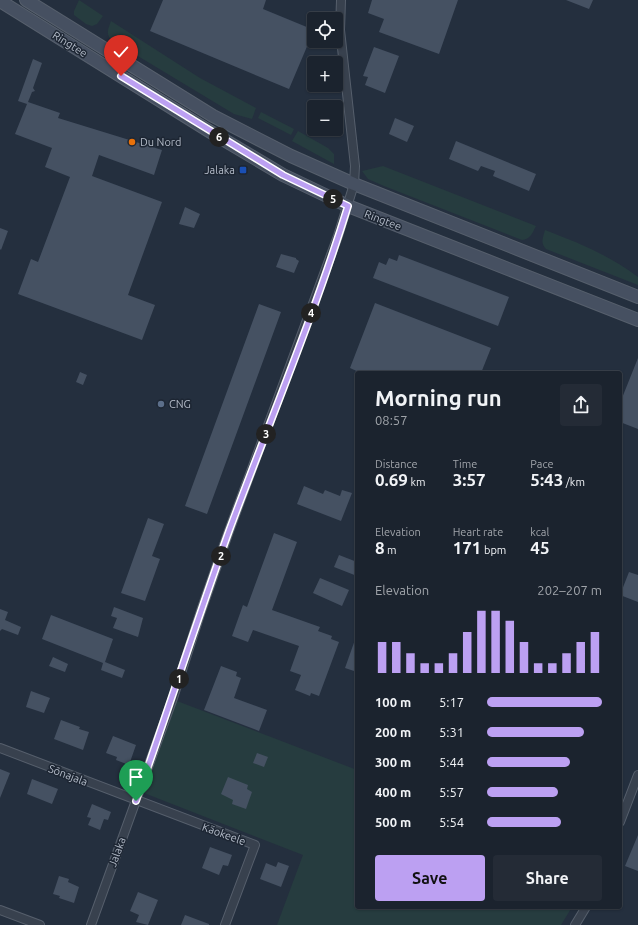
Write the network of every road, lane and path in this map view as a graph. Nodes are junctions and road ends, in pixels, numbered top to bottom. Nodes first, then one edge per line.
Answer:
1 (26, 0) edge
2 (341, 0) edge
3 (0, 1) edge
4 (354, 184) junction
5 (348, 206) junction
6 (638, 297) edge
7 (638, 320) edge
8 (0, 748) edge
9 (638, 775) edge
10 (136, 801) junction
11 (622, 817) edge
12 (585, 909) edge
13 (0, 910) edge
14 (40, 925) edge
15 (90, 925) edge
16 (225, 925) edge
17 (575, 925) edge

1 - 4 main road, Ringtee
2 - 4 street, Jalaka
3 - 5 main road, Ringtee
4 - 5 street, Jalaka
4 - 6 main road, Ringtee
5 - 7 main road, Ringtee
5 - 10 street, Jalaka
8 - 10 street, Sõnajala
9 - 11 street
10 - 15 street, Jalaka
10 - 16 street, Käokeele
12 - 17 street
13 - 14 street

